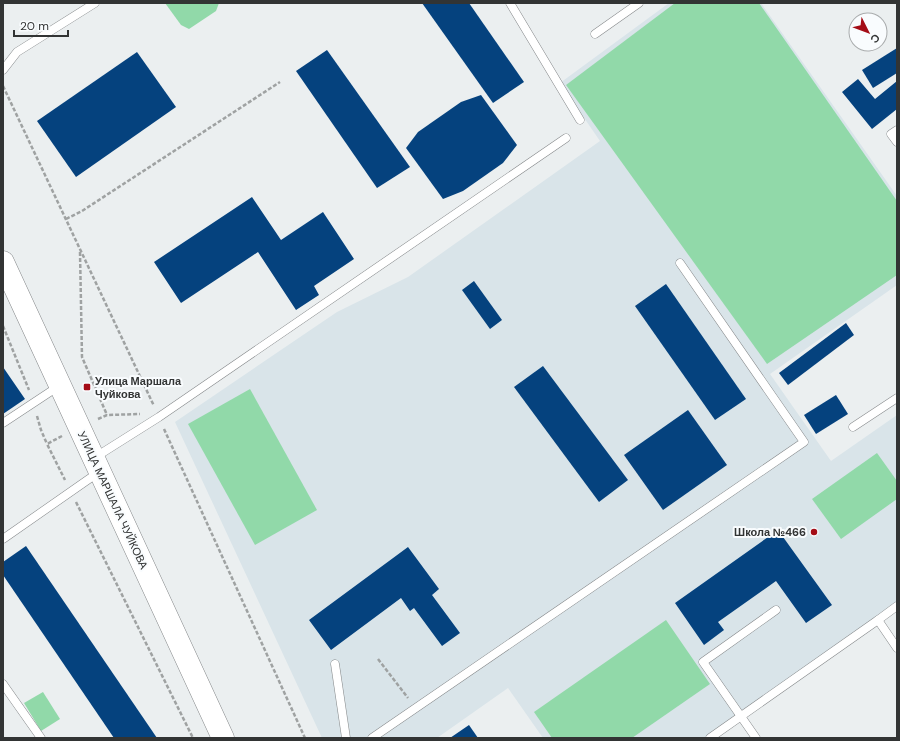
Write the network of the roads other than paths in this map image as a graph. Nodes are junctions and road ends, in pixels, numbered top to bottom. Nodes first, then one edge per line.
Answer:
1 (95, 3) edge
2 (510, 3) edge
3 (639, 3) edge
4 (594, 34) dead end
5 (3, 70) edge
6 (580, 120) dead end
7 (897, 130) edge
8 (566, 138) dead end
9 (897, 142) edge
10 (3, 262) edge
11 (680, 263) dead end
12 (60, 385) junction
13 (897, 398) edge
14 (3, 423) edge
15 (853, 427) dead end
16 (97, 465) junction
17 (3, 539) edge
18 (897, 606) edge
19 (776, 610) dead end
20 (878, 620) junction
21 (897, 648) edge
22 (335, 664) dead end
23 (3, 684) edge
24 (741, 716) junction
25 (41, 738) edge
26 (223, 738) edge
27 (346, 738) edge
28 (372, 738) edge
29 (710, 738) edge
30 (756, 738) edge

1 - 5 lane
2 - 6 lane
3 - 4 lane
7 - 9 lane
8 - 16 lane
10 - 12 street, УЛИЦА МАРШАЛА ЧУЙКОВА
11 - 28 lane
12 - 14 lane
12 - 16 street, УЛИЦА МАРШАЛА ЧУЙКОВА
13 - 15 lane
16 - 17 lane
16 - 26 street, УЛИЦА МАРШАЛА ЧУЙКОВА
18 - 20 lane
19 - 24 lane
20 - 21 lane
20 - 24 lane
22 - 27 lane
23 - 25 lane
24 - 29 lane
24 - 30 lane

